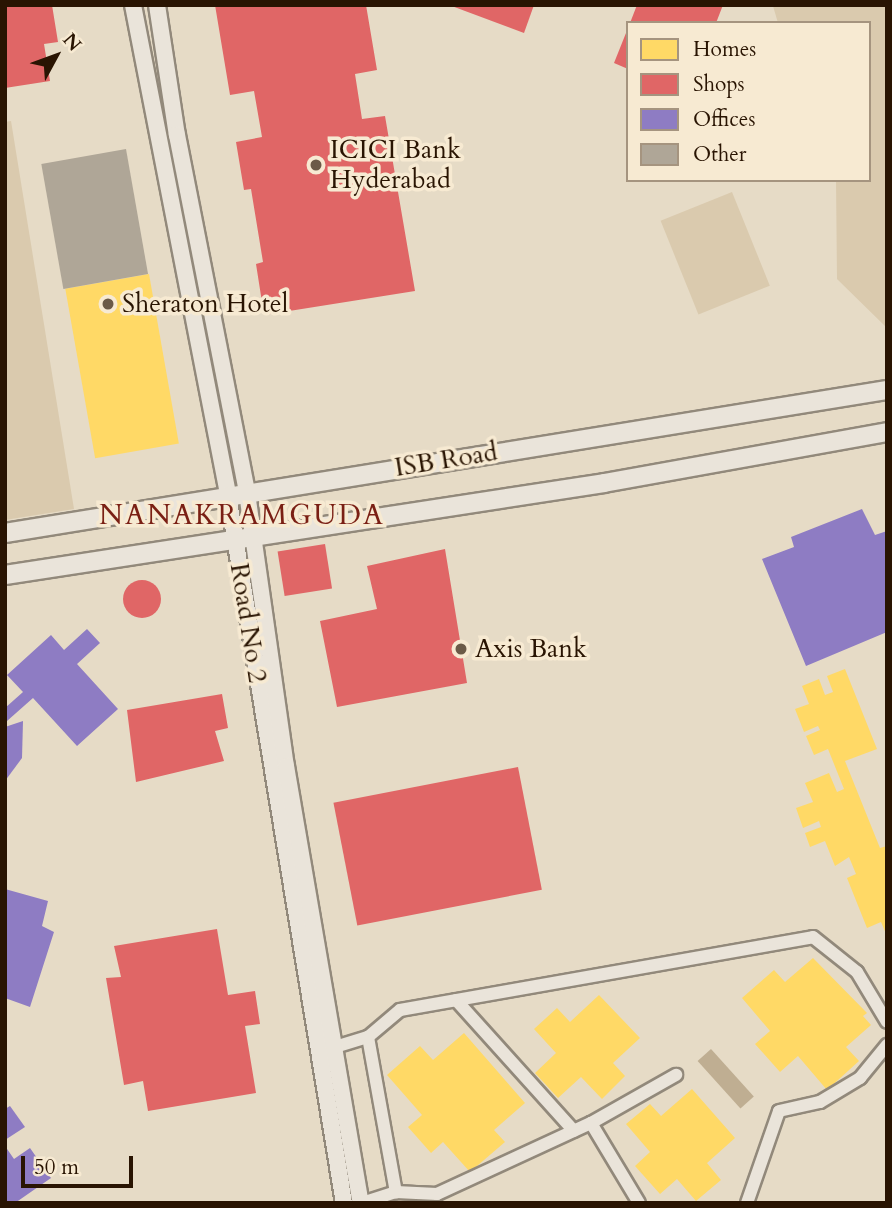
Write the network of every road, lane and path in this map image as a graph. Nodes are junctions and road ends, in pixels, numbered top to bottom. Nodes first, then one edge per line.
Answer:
1 (133, 5) edge
2 (157, 5) edge
3 (887, 390) edge
4 (887, 432) edge
5 (247, 493) junction
6 (228, 495) junction
7 (5, 533) edge
8 (252, 539) junction
9 (233, 541) junction
10 (5, 575) edge
11 (456, 1000) junction
12 (887, 1022) edge
13 (368, 1037) junction
14 (887, 1045) edge
15 (335, 1047) junction
16 (676, 1075) dead end
17 (591, 1123) junction
18 (574, 1131) junction
19 (396, 1192) junction
20 (344, 1203) edge
21 (361, 1203) edge
22 (639, 1203) edge
23 (747, 1203) edge

1 - 6 street, Road No 2
2 - 5 street, Road No 2
3 - 5 main road, ISB Road
4 - 8 main road, ISB Road
5 - 6 main road, ISB Road
5 - 8 street, Road No 2
6 - 7 main road, ISB Road
6 - 9 street, Road No 2
8 - 9 main road, ISB Road
8 - 15 street, Road No 2
9 - 10 main road, ISB Road
9 - 20 street, Road No 2
11 - 12 street
11 - 13 street
11 - 18 street
13 - 15 street
13 - 19 street
14 - 23 street
15 - 21 street, Road No 2
16 - 17 street
17 - 18 street
17 - 22 street
18 - 19 street
19 - 21 street

